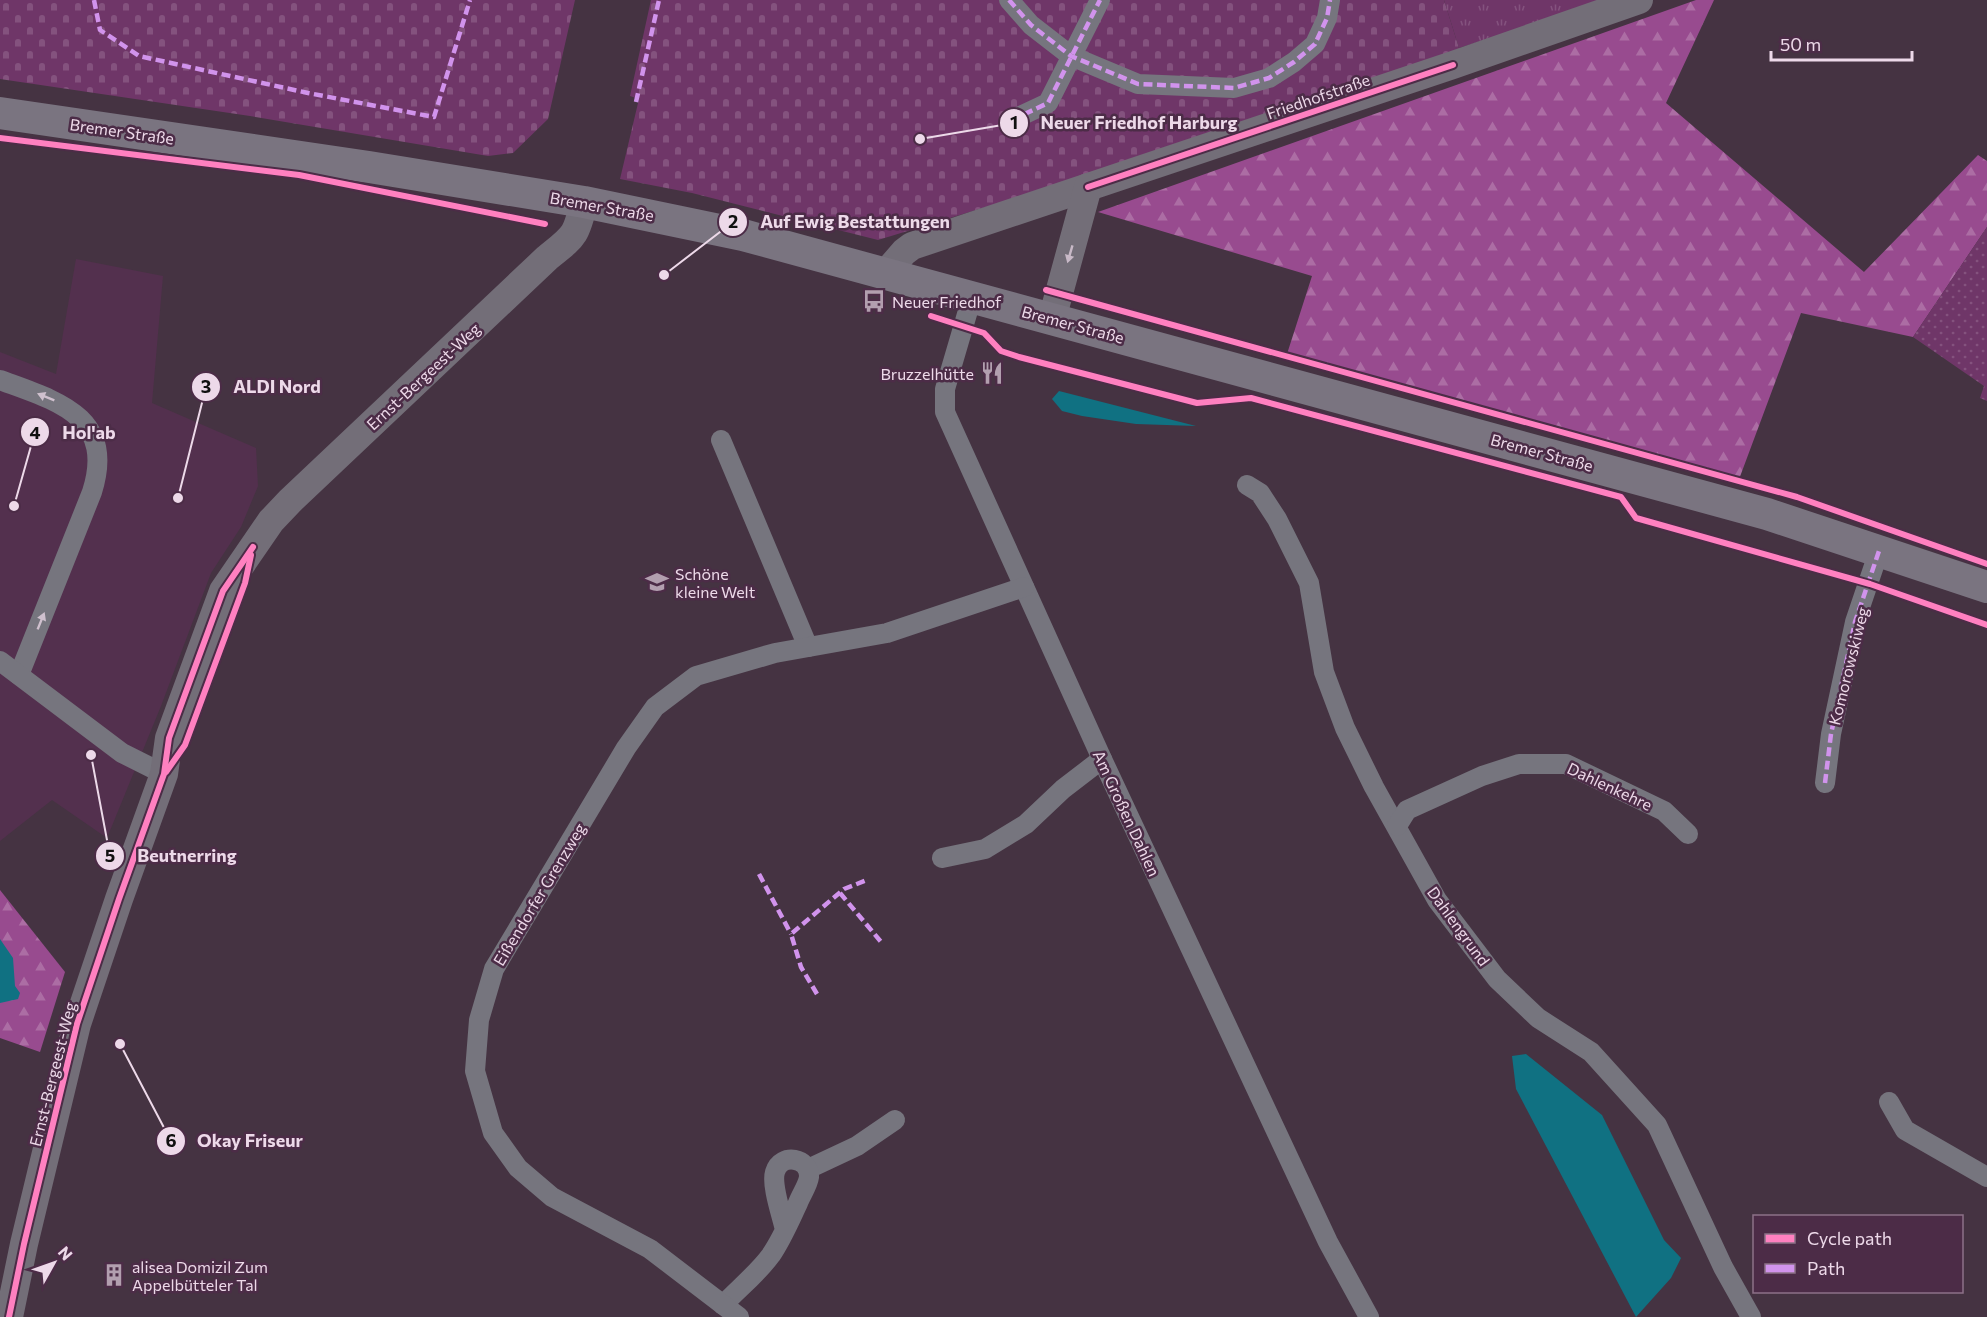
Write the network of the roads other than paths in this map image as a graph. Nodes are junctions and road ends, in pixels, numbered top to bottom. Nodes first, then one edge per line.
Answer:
1 (1009, 0) edge
2 (1100, 0) edge
3 (1330, 0) edge
4 (1639, 0) edge
5 (1071, 56) junction
6 (0, 113) edge
7 (1012, 120) dead end
8 (1088, 187) junction
9 (584, 202) junction
10 (886, 273) junction
11 (972, 297) junction
12 (1052, 318) junction
13 (0, 380) edge
14 (722, 440) dead end
15 (1247, 485) dead end
16 (1879, 551) junction
17 (1024, 587) junction
18 (1987, 587) edge
19 (808, 647) junction
20 (0, 661) edge
21 (19, 675) junction
22 (1102, 759) junction
23 (164, 774) junction
24 (1825, 783) dead end
25 (1397, 826) junction
26 (1688, 834) dead end
27 (942, 858) dead end
28 (1889, 1102) dead end
29 (895, 1120) dead end
30 (808, 1169) junction
31 (1987, 1177) edge
32 (785, 1230) junction
33 (723, 1305) junction
34 (9, 1317) edge
35 (739, 1317) edge
36 (1369, 1317) edge
37 (1751, 1317) edge

1 - 5 street
2 - 5 street
3 - 5 street
4 - 8 street, Friedhofstraße
5 - 7 street
6 - 9 main road, Bremer Straße
8 - 10 street, Friedhofstraße
8 -> 12 street
9 - 10 main road, Bremer Straße
9 - 23 street, Ernst-Bergeest-Weg
10 - 11 main road, Bremer Straße
11 - 12 main road, Bremer Straße
11 - 17 street, Am Großen Dahlen
12 - 16 main road, Bremer Straße
21 -> 13 street
14 - 19 street
15 - 25 street, Dahlengrund
16 - 18 main road, Bremer Straße
16 - 24 street, Komorowskiweg
17 - 19 street, Eißendorfer Grenzweg
17 - 22 street, Am Großen Dahlen
19 - 33 street, Eißendorfer Grenzweg
20 - 21 street
21 - 23 street
22 - 27 street
22 - 36 street, Am Großen Dahlen
23 - 34 street, Ernst-Bergeest-Weg
25 - 26 street, Dahlenkehre
25 - 37 street, Dahlengrund
28 - 31 street
29 - 30 street
30 - 32 street
30 - 32 street
32 - 33 street
33 - 35 street, Eißendorfer Grenzweg

